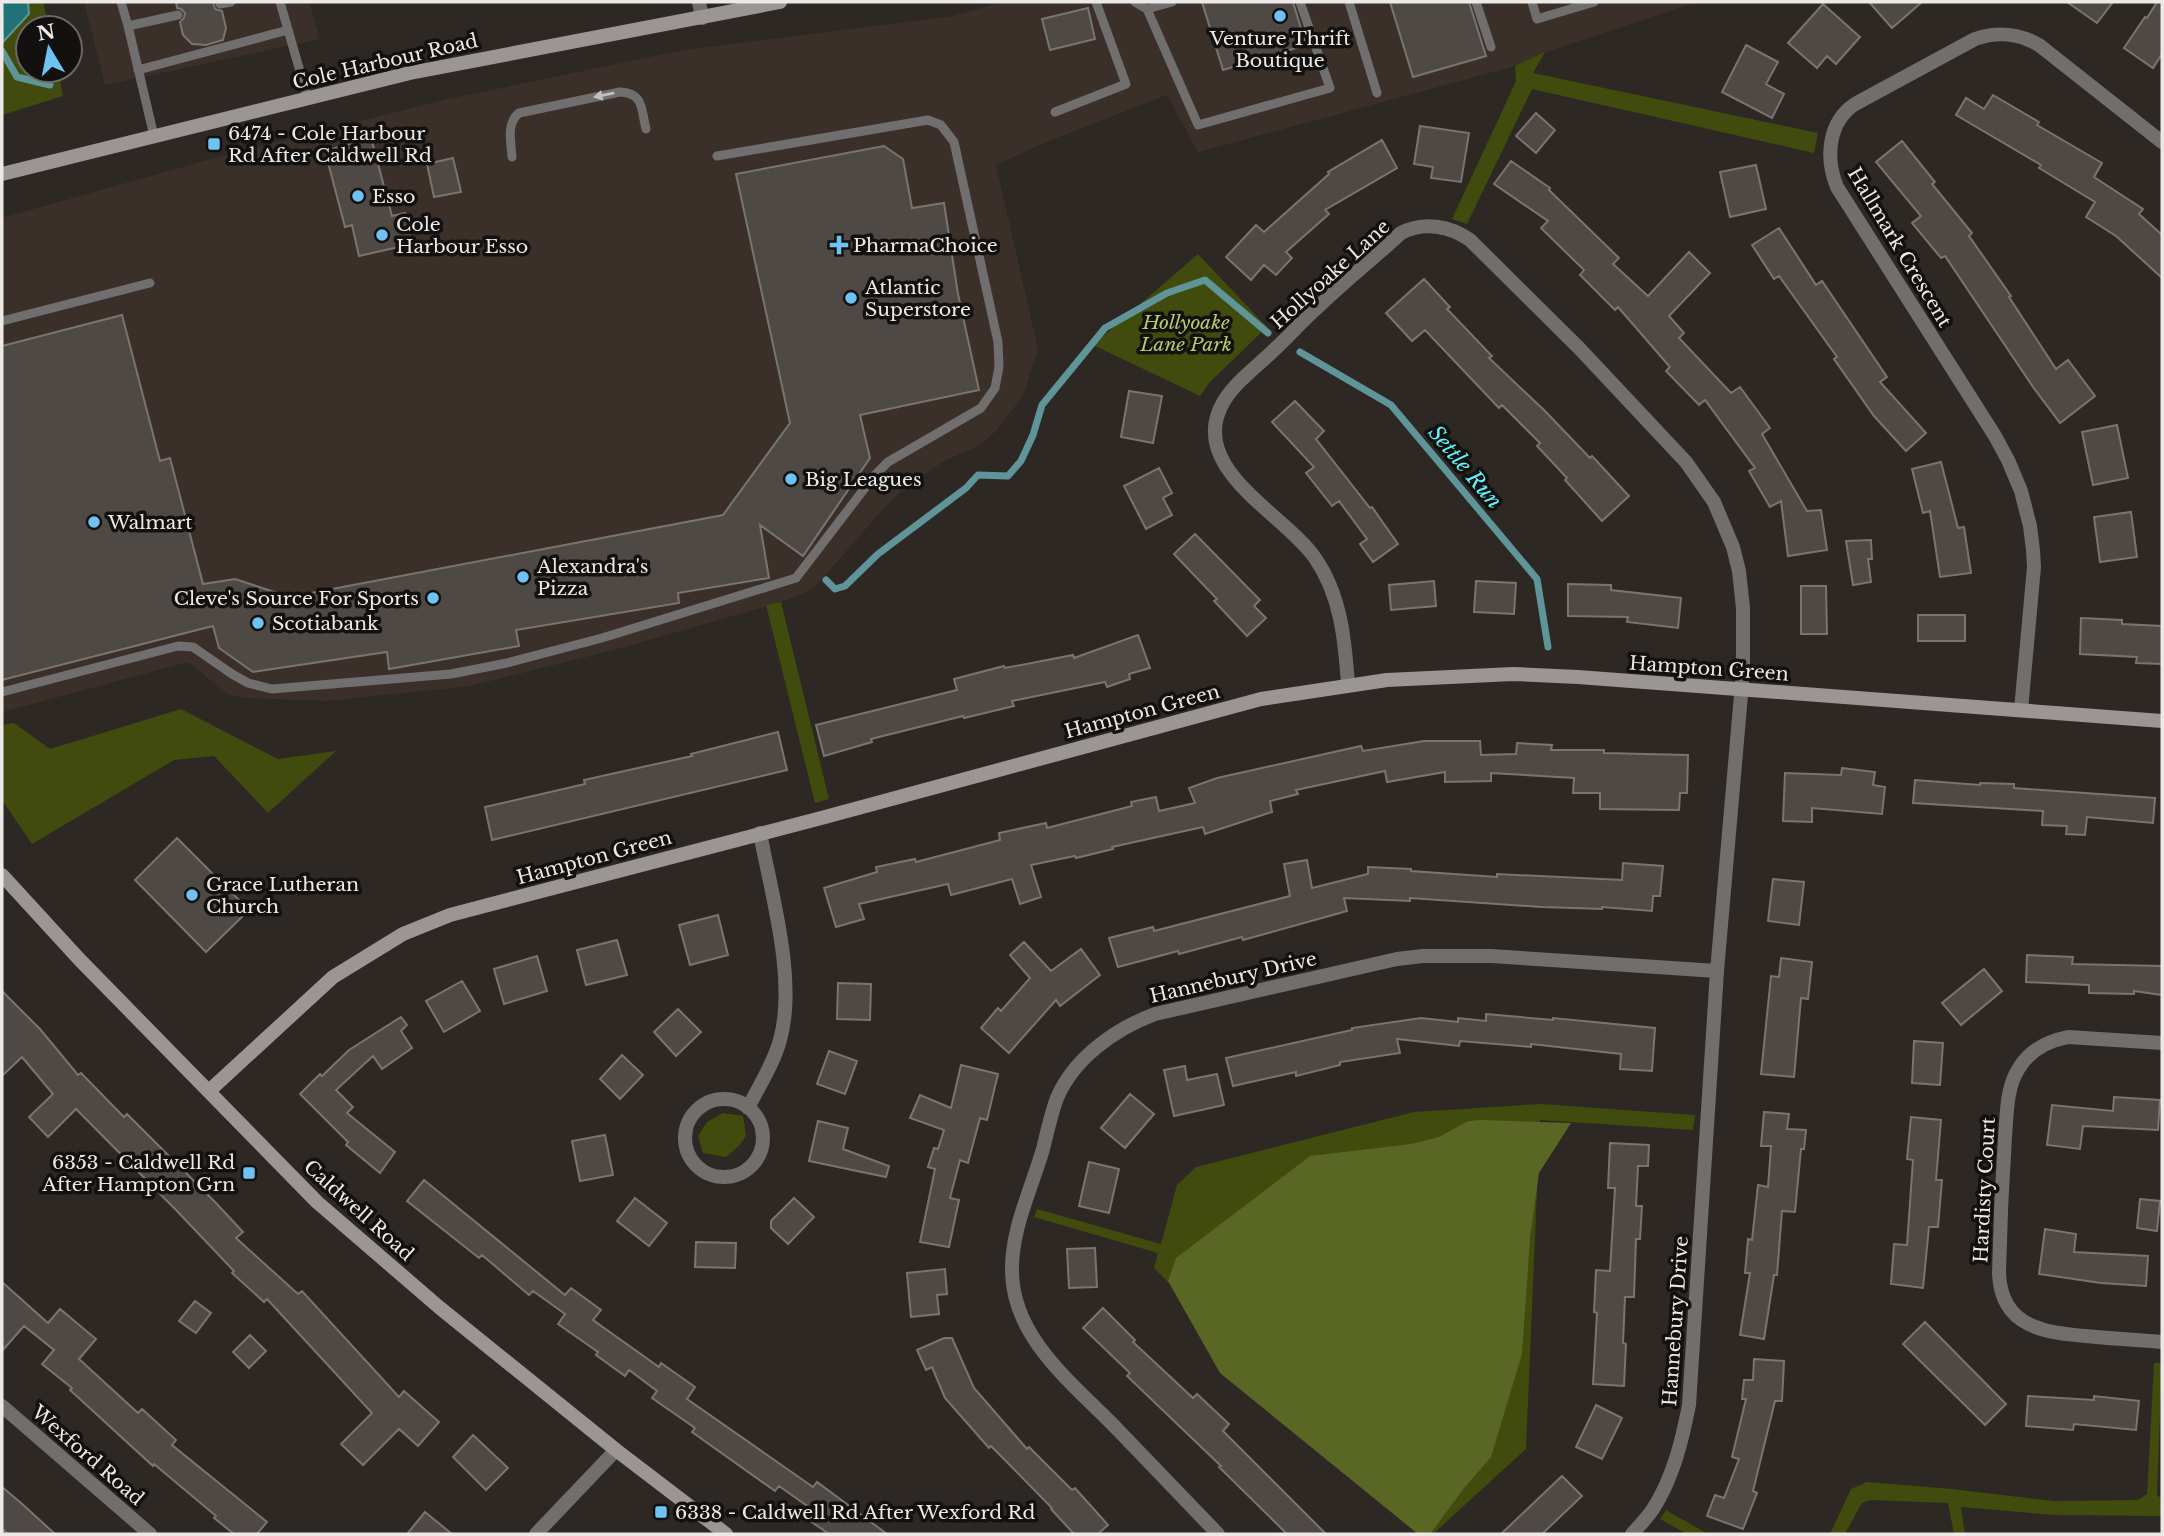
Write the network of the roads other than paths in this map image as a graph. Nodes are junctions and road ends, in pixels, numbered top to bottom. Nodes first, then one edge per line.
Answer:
1 (121, 2) edge
2 (230, 2) edge
3 (280, 2) edge
4 (699, 2) edge
5 (780, 2) edge
6 (1096, 2) edge
7 (1135, 2) edge
8 (1172, 2) edge
9 (1300, 2) edge
10 (1349, 2) edge
11 (1476, 2) edge
12 (1532, 2) edge
13 (1594, 2) edge
14 (220, 4) dead end
15 (1147, 9) junction
16 (178, 15) dead end
17 (702, 18) junction
18 (128, 26) junction
19 (288, 30) junction
20 (1491, 47) dead end
21 (138, 70) junction
22 (1377, 93) dead end
23 (308, 99) junction
24 (1055, 112) dead end
25 (646, 129) dead end
26 (154, 136) junction
27 (2161, 139) edge
28 (717, 156) dead end
29 (512, 157) dead end
30 (2, 174) edge
31 (150, 283) dead end
32 (2, 321) edge
33 (1348, 685) junction
34 (1742, 689) junction
35 (2, 692) edge
36 (2021, 710) junction
37 (2162, 721) edge
38 (760, 833) junction
39 (2, 875) edge
40 (1717, 971) junction
41 (2162, 1043) edge
42 (209, 1091) junction
43 (748, 1108) junction
44 (2162, 1342) edge
45 (2, 1406) edge
46 (616, 1450) junction
47 (150, 1534) edge
48 (536, 1534) edge
49 (726, 1534) edge
50 (1218, 1534) edge
51 (1632, 1534) edge

1 - 18 lane
2 - 14 lane
3 - 19 lane
4 - 17 street
5 - 17 street, Cole Harbour Road
6 - 24 lane
7 - 15 lane
8 - 15 lane
9 - 15 lane
10 - 22 lane
11 - 20 lane
12 - 13 lane
16 - 18 lane
17 - 23 street, Cole Harbour Road
18 - 21 lane
19 - 21 lane
19 - 23 lane
21 - 26 lane
23 - 26 street, Cole Harbour Road
25 -> 29 lane
26 - 30 street, Cole Harbour Road
27 - 36 street, Hallmark Crescent
28 - 35 lane
31 - 32 lane
33 - 34 street, Hampton Green
33 - 34 street, Hollyoake Lane
33 - 38 street, Hampton Green
34 - 36 street, Hampton Green
34 - 40 street, Hannebury Drive
36 - 37 street, Hampton Green
38 - 42 street, Hampton Green
38 - 43 street
39 - 42 street, Caldwell Road
40 - 50 street, Hannebury Drive
40 - 51 street, Hannebury Drive
41 - 44 street, Hardisty Court
42 - 46 street, Caldwell Road
43 - 43 street
45 - 47 street, Wexford Road
46 - 48 street
46 - 49 street, Caldwell Road

